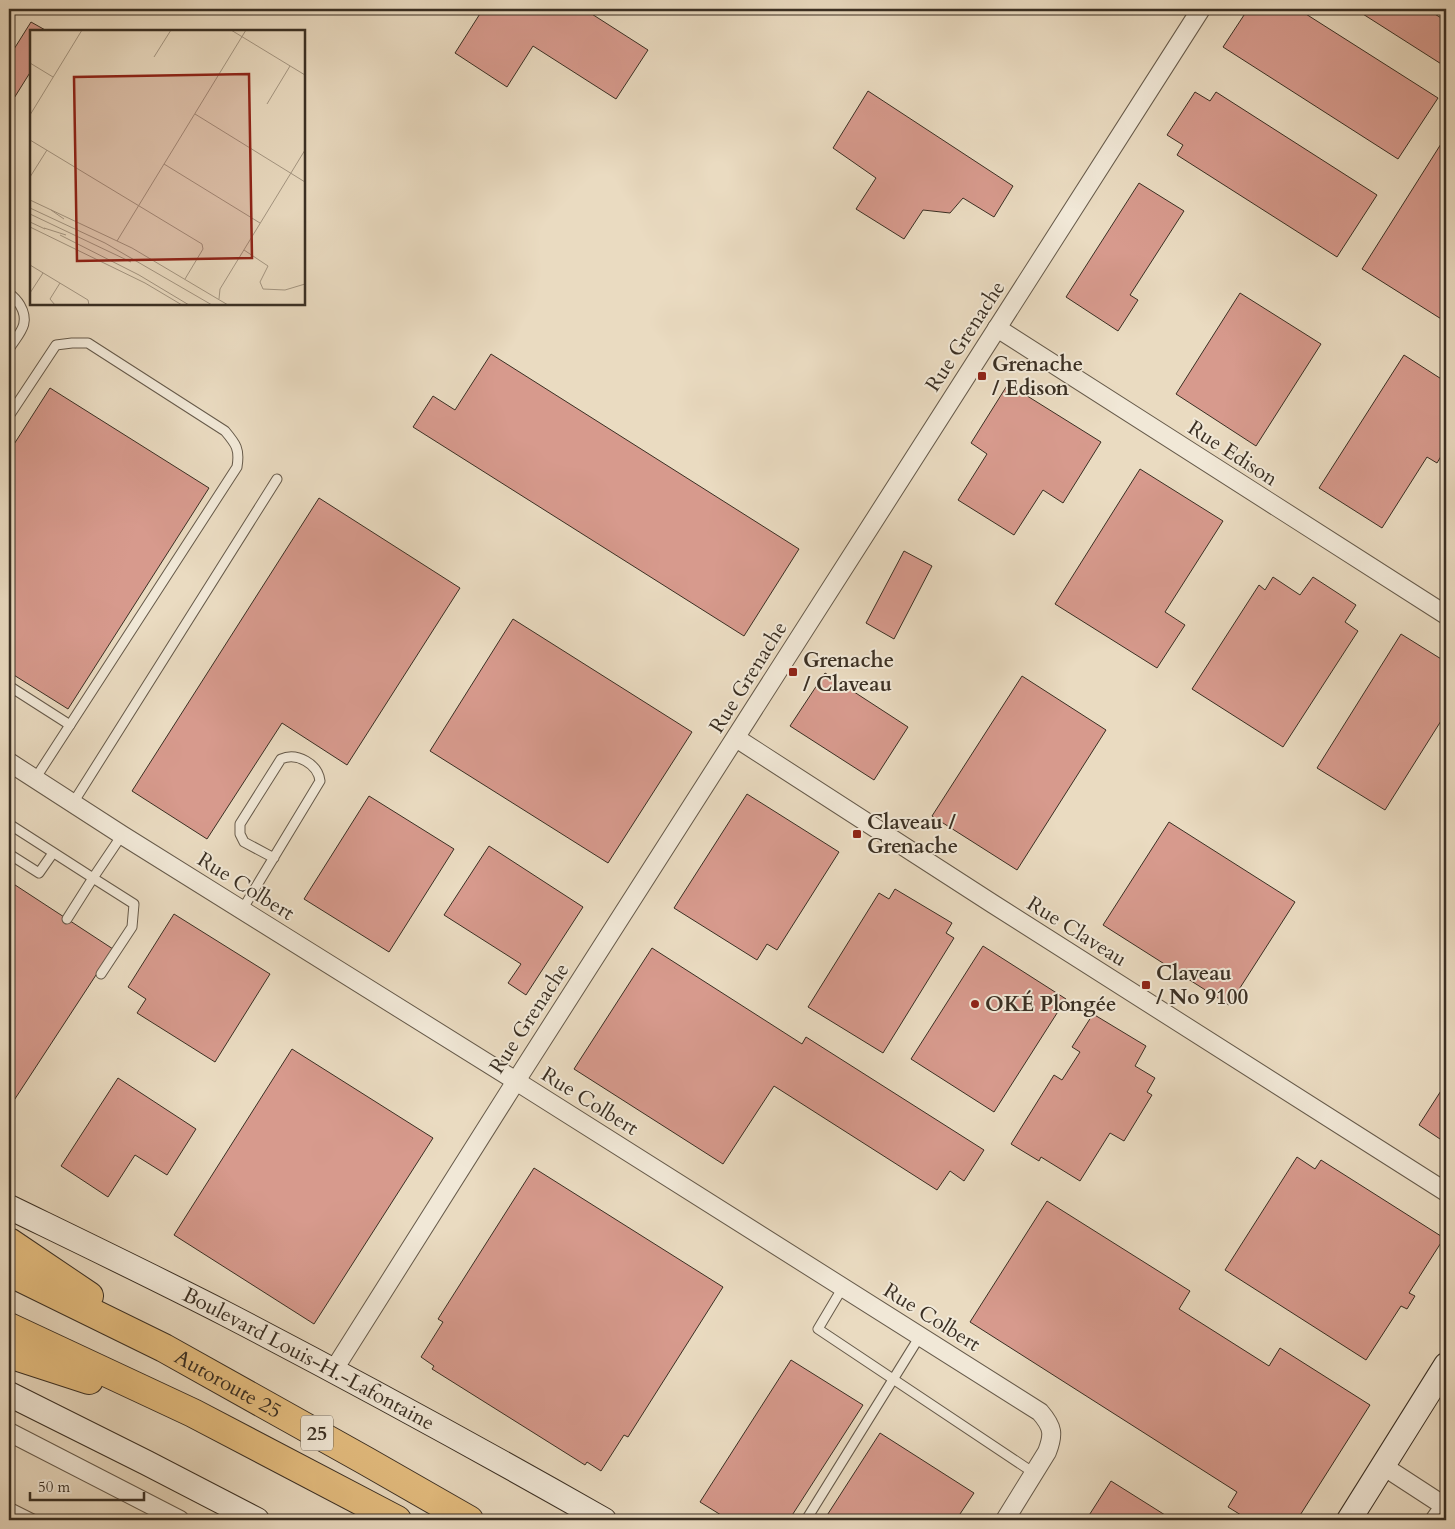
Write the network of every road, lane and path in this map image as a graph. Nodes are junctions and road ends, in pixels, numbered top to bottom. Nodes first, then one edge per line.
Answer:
1 (1201, 9) edge
2 (9, 294) edge
3 (997, 328) junction
4 (9, 349) edge
5 (9, 416) edge
6 (277, 478) dead end
7 (1446, 615) edge
8 (9, 686) edge
9 (70, 725) junction
10 (736, 738) junction
11 (9, 762) edge
12 (35, 779) junction
13 (73, 803) junction
14 (9, 824) edge
15 (122, 835) junction
16 (53, 852) junction
17 (9, 854) edge
18 (274, 858) junction
19 (93, 878) junction
20 (242, 910) junction
21 (67, 919) dead end
22 (101, 974) dead end
23 (516, 1081) junction
24 (1446, 1192) edge
25 (9, 1207) edge
26 (9, 1242) edge
27 (9, 1272) edge
28 (843, 1288) junction
29 (9, 1327) edge
30 (920, 1336) junction
31 (164, 1348) junction
32 (9, 1354) edge
33 (333, 1370) junction
34 (1443, 1376) edge
35 (892, 1379) junction
36 (9, 1394) edge
37 (193, 1413) junction
38 (9, 1432) edge
39 (1383, 1466) junction
40 (1034, 1473) junction
41 (1443, 1505) edge
42 (9, 1507) edge
43 (35, 1520) edge
44 (180, 1520) edge
45 (257, 1520) edge
46 (397, 1520) edge
47 (469, 1520) edge
48 (604, 1520) edge
49 (806, 1520) edge
50 (1005, 1520) edge
51 (1349, 1520) edge
52 (1429, 1520) edge

1 - 3 street, Rue Grenache
2 - 4 lane
3 - 7 street, Rue Edison
3 - 10 street, Rue Grenache
5 - 9 lane
6 - 13 lane
8 - 9 lane
9 - 12 lane
10 - 23 street, Rue Grenache
10 - 24 street, Rue Claveau
11 - 12 street, Rue Colbert
12 - 13 street, Rue Colbert
13 - 15 street, Rue Colbert
14 - 16 lane
15 - 19 lane
15 - 20 street, Rue Colbert
16 - 17 lane
16 - 19 lane
18 - 18 lane
18 - 20 lane
19 - 21 lane
19 - 22 lane
20 - 23 street, Rue Colbert
23 - 28 street, Rue Colbert
23 - 33 street, Rue Grenache
25 - 33 main road, Boulevard Louis-H.-Lafontaine
26 - 31 highway
27 - 31 highway, Autoroute 25 / 25
28 - 30 street, Rue Colbert
28 - 35 lane
29 - 37 highway, Autoroute 25 / 25
30 - 35 lane
30 - 40 street, Rue Colbert
31 - 47 highway, Autoroute 25 / 25
32 - 37 highway
33 - 48 main road, Boulevard Louis-H.-Lafontaine
34 - 39 main road
35 - 40 lane
35 - 49 lane
36 - 45 main road
37 - 46 highway, Autoroute 25 / 25
38 - 44 street
39 - 41 street
39 - 51 main road
40 - 50 street, Rue Colbert
41 - 52 lane
42 - 43 lane

